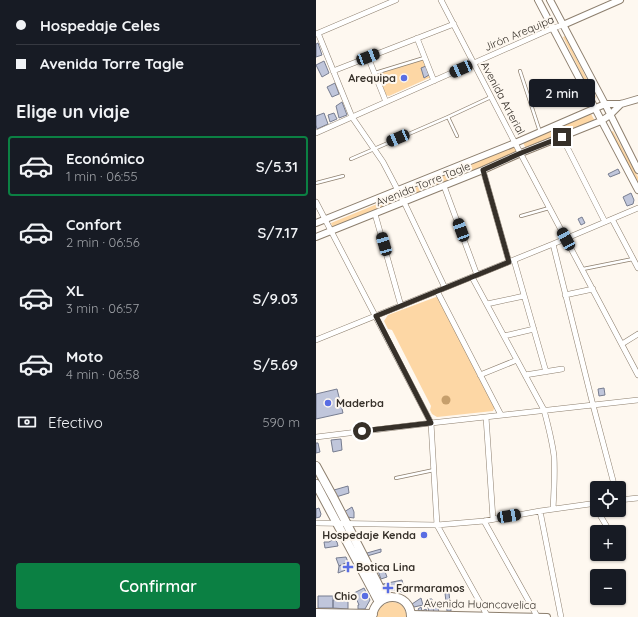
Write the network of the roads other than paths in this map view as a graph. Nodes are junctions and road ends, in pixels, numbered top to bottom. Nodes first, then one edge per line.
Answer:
1 (396, 0) edge
2 (441, 0) edge
3 (538, 0) edge
4 (550, 0) edge
5 (620, 0) edge
6 (454, 24) junction
7 (563, 25) junction
8 (553, 28) junction
9 (317, 34) edge
10 (417, 38) junction
11 (368, 57) junction
12 (425, 58) junction
13 (474, 63) junction
14 (333, 71) junction
15 (520, 71) dead end
16 (375, 73) junction
17 (434, 81) junction
18 (491, 97) junction
19 (638, 99) edge
20 (386, 102) junction
21 (605, 104) junction
22 (621, 104) junction
23 (595, 108) junction
24 (610, 115) junction
25 (352, 117) junction
26 (448, 117) junction
27 (601, 121) junction
28 (540, 132) junction
29 (316, 134) edge
30 (456, 136) dead end
31 (562, 137) junction
32 (515, 143) junction
33 (374, 149) junction
34 (521, 153) junction
35 (351, 159) dead end
36 (483, 170) junction
37 (638, 170) edge
38 (343, 176) dead end
39 (316, 183) edge
40 (444, 186) junction
41 (397, 190) junction
42 (638, 190) edge
43 (316, 202) edge
44 (404, 202) junction
45 (550, 208) junction
46 (638, 208) edge
47 (375, 214) junction
48 (521, 216) dead end
49 (326, 219) junction
50 (612, 219) junction
51 (605, 222) junction
52 (316, 223) edge
53 (332, 231) junction
54 (316, 238) edge
55 (566, 239) junction
56 (553, 244) junction
57 (633, 259) junction
58 (511, 261) junction
59 (638, 268) edge
60 (582, 269) junction
61 (475, 276) junction
62 (445, 288) junction
63 (593, 289) junction
64 (437, 291) junction
65 (565, 295) junction
66 (524, 296) junction
67 (487, 304) junction
68 (401, 306) junction
69 (376, 316) junction
70 (534, 330) junction
71 (638, 334) edge
72 (504, 336) junction
73 (316, 340) edge
74 (622, 344) junction
75 (517, 360) junction
76 (562, 369) dead end
77 (546, 372) junction
78 (480, 375) junction
79 (525, 375) junction
80 (638, 375) edge
81 (638, 400) edge
82 (592, 405) junction
83 (544, 410) junction
84 (501, 415) junction
85 (486, 416) junction
86 (431, 423) junction
87 (316, 437) edge
88 (316, 466) edge
89 (434, 470) junction
90 (396, 478) dead end
91 (613, 481) edge
92 (316, 484) edge
93 (638, 498) edge
94 (626, 499) edge
95 (590, 505) edge
96 (553, 509) junction
97 (540, 511) junction
98 (493, 519) junction
99 (484, 521) junction
100 (316, 523) edge
101 (338, 524) junction
102 (347, 524) junction
103 (437, 525) junction
104 (382, 600) junction
105 (316, 613) edge
106 (372, 615) edge
107 (412, 616) edge
108 (488, 616) edge
109 (537, 616) edge
110 (547, 617) edge
111 (561, 617) edge

1 - 9 street
2 - 6 street, Avenida Arterial
3 - 8 street
4 - 7 street
5 - 7 street, Jirón Arequipa
6 - 10 street
6 - 13 street, Avenida Arterial
7 - 8 street, Jirón Arequipa
7 - 21 street
8 - 13 street, Jirón Arequipa
8 - 23 street
9 - 14 street
10 - 11 street
10 - 12 street
11 - 14 street
11 - 16 street
12 - 16 lane
12 - 17 street
13 - 17 street, Jirón Arequipa
13 - 18 street, Avenida Arterial
14 - 25 street
15 - 28 lane
16 - 20 street
17 - 20 street, Jirón Arequipa
18 - 26 lane
18 - 32 street, Avenida Arterial
19 - 22 street, Avenida Torre Tagle
20 - 25 street, Jirón Arequipa
21 - 22 street, Avenida Torre Tagle
21 - 23 street, Avenida Torre Tagle
21 - 24 street
22 - 24 street, Avenida Torre Tagle
23 - 27 street
23 - 28 street, Avenida Torre Tagle
24 - 27 street, Avenida Torre Tagle
24 - 37 street
25 - 29 street, Jirón Arequipa
25 - 33 street
26 - 30 lane
26 - 33 lane
27 - 31 street, Avenida Torre Tagle
27 - 42 street
28 - 32 street, Avenida Torre Tagle
31 - 34 street, Avenida Torre Tagle
31 - 51 street
32 - 34 street, Avenida Arterial
32 - 41 street, Avenida Torre Tagle
33 - 35 lane
33 - 41 street
34 - 36 street, Avenida Torre Tagle
34 - 45 street, Avenida Arterial
36 - 40 street, Avenida Torre Tagle
36 - 58 street
38 - 39 lane
40 - 44 street, Avenida Torre Tagle
40 - 61 street
41 - 44 street
41 - 49 street, Avenida Torre Tagle
43 - 49 street
44 - 47 street, Avenida Torre Tagle
44 - 62 street
45 - 48 lane
45 - 55 street, Avenida Arterial
46 - 50 street
47 - 53 street, Avenida Torre Tagle
47 - 68 street
49 - 52 street, Avenida Torre Tagle
49 - 53 street
50 - 51 street
50 - 57 street
51 - 55 street
53 - 54 street, Avenida Torre Tagle
53 - 69 street
55 - 56 street
55 - 60 street, Avenida Arterial
56 - 58 street
56 - 65 street
57 - 59 street
57 - 60 lane
58 - 61 street
58 - 66 street
60 - 63 street, Avenida Arterial
61 - 62 street
61 - 67 street
62 - 64 street
63 - 65 street
63 - 74 street, Avenida Arterial
64 - 68 street
64 - 78 street
65 - 82 street
66 - 67 street
66 - 70 street
67 - 72 street
68 - 69 street
69 - 73 street
69 - 86 street
70 - 72 street
70 - 77 street
71 - 74 street
72 - 75 street
74 - 80 street, Avenida Arterial
75 - 78 street
75 - 79 street
76 - 77 street
77 - 79 street
78 - 84 street
79 - 83 street
81 - 82 street
82 - 83 street
82 - 91 street
83 - 84 street
83 - 96 street
84 - 85 street
85 - 86 street
85 - 98 street
86 - 87 street
86 - 89 street
88 - 102 main road
89 - 90 lane
89 - 103 street
92 - 101 main road
93 - 94 street
95 - 96 street
96 - 97 street
97 - 98 street
97 - 111 street
98 - 99 street
99 - 103 street
99 - 109 street
100 - 101 street
101 - 102 street
101 - 104 main road
102 - 103 street
102 - 104 main road
103 - 108 street
104 - 106 main road
104 - 107 main road
105 - 106 main road
107 - 108 street, Avenida Huancavelica
108 - 109 street, Avenida Huancavelica
109 - 110 street, Avenida Huancavelica

